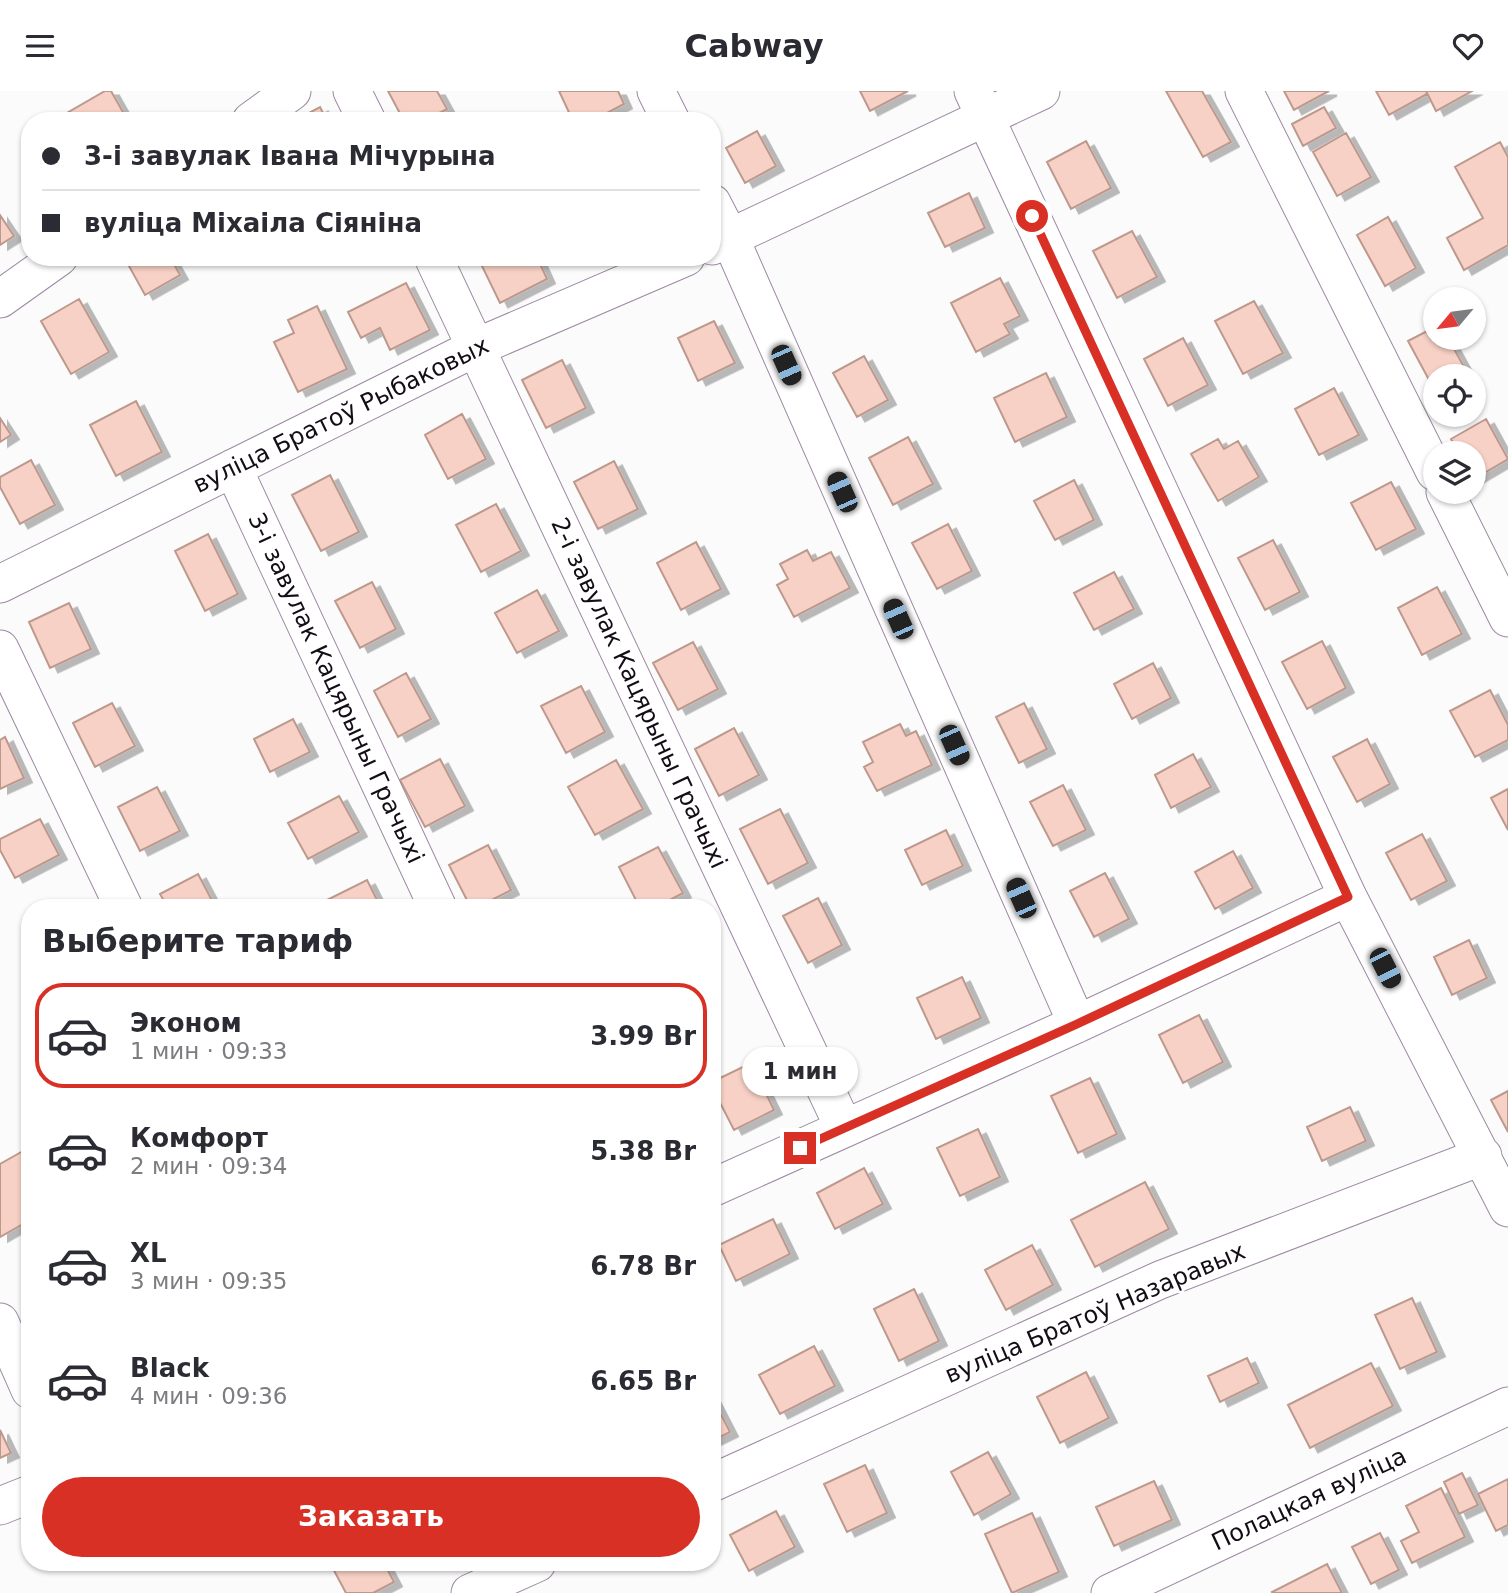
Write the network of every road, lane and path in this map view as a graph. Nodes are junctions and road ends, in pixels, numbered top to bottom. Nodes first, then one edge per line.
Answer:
1 (292, 91) edge
2 (352, 91) edge
3 (656, 91) edge
4 (1041, 91) edge
5 (1244, 91) edge
6 (980, 105) edge
7 (263, 112) edge
8 (362, 112) edge
9 (666, 112) edge
10 (721, 242) edge
11 (46, 266) edge
12 (437, 266) edge
13 (665, 266) edge
14 (0, 299) edge
15 (477, 347) junction
16 (1423, 448) edge
17 (233, 468) junction
18 (1451, 504) edge
19 (0, 584) edge
20 (1508, 618) edge
21 (0, 649) edge
22 (1348, 897) junction
23 (120, 899) edge
24 (434, 899) edge
25 (1077, 1024) junction
26 (844, 1128) junction
27 (1483, 1156) junction
28 (721, 1184) edge
29 (1505, 1195) edge
30 (0, 1322) edge
31 (21, 1370) edge
32 (1508, 1406) edge
33 (721, 1479) edge
34 (21, 1498) edge
35 (0, 1506) edge
36 (519, 1571) edge
37 (471, 1593) edge
38 (1110, 1593) edge

1 - 7 street
2 - 8 street
3 - 9 street
4 - 6 street
5 - 16 street
6 - 10 street
6 - 22 street
10 - 25 street
11 - 14 street
12 - 15 street, 2-і завулак Кацярыны Грачыхі
13 - 15 street, вуліца Братоў Рыбаковых
15 - 17 street, вуліца Братоў Рыбаковых
15 - 26 street, 2-і завулак Кацярыны Грачыхі
17 - 19 street, вуліца Братоў Рыбаковых
17 - 24 street, 3-і завулак Кацярыны Грачыхі
18 - 20 street
21 - 23 street
22 - 25 street
22 - 27 street
25 - 26 street
26 - 28 street
27 - 29 street
27 - 33 street, вуліца Братоў Назаравых
30 - 31 street
32 - 38 street, Полацкая вуліца
34 - 35 street
36 - 37 street

